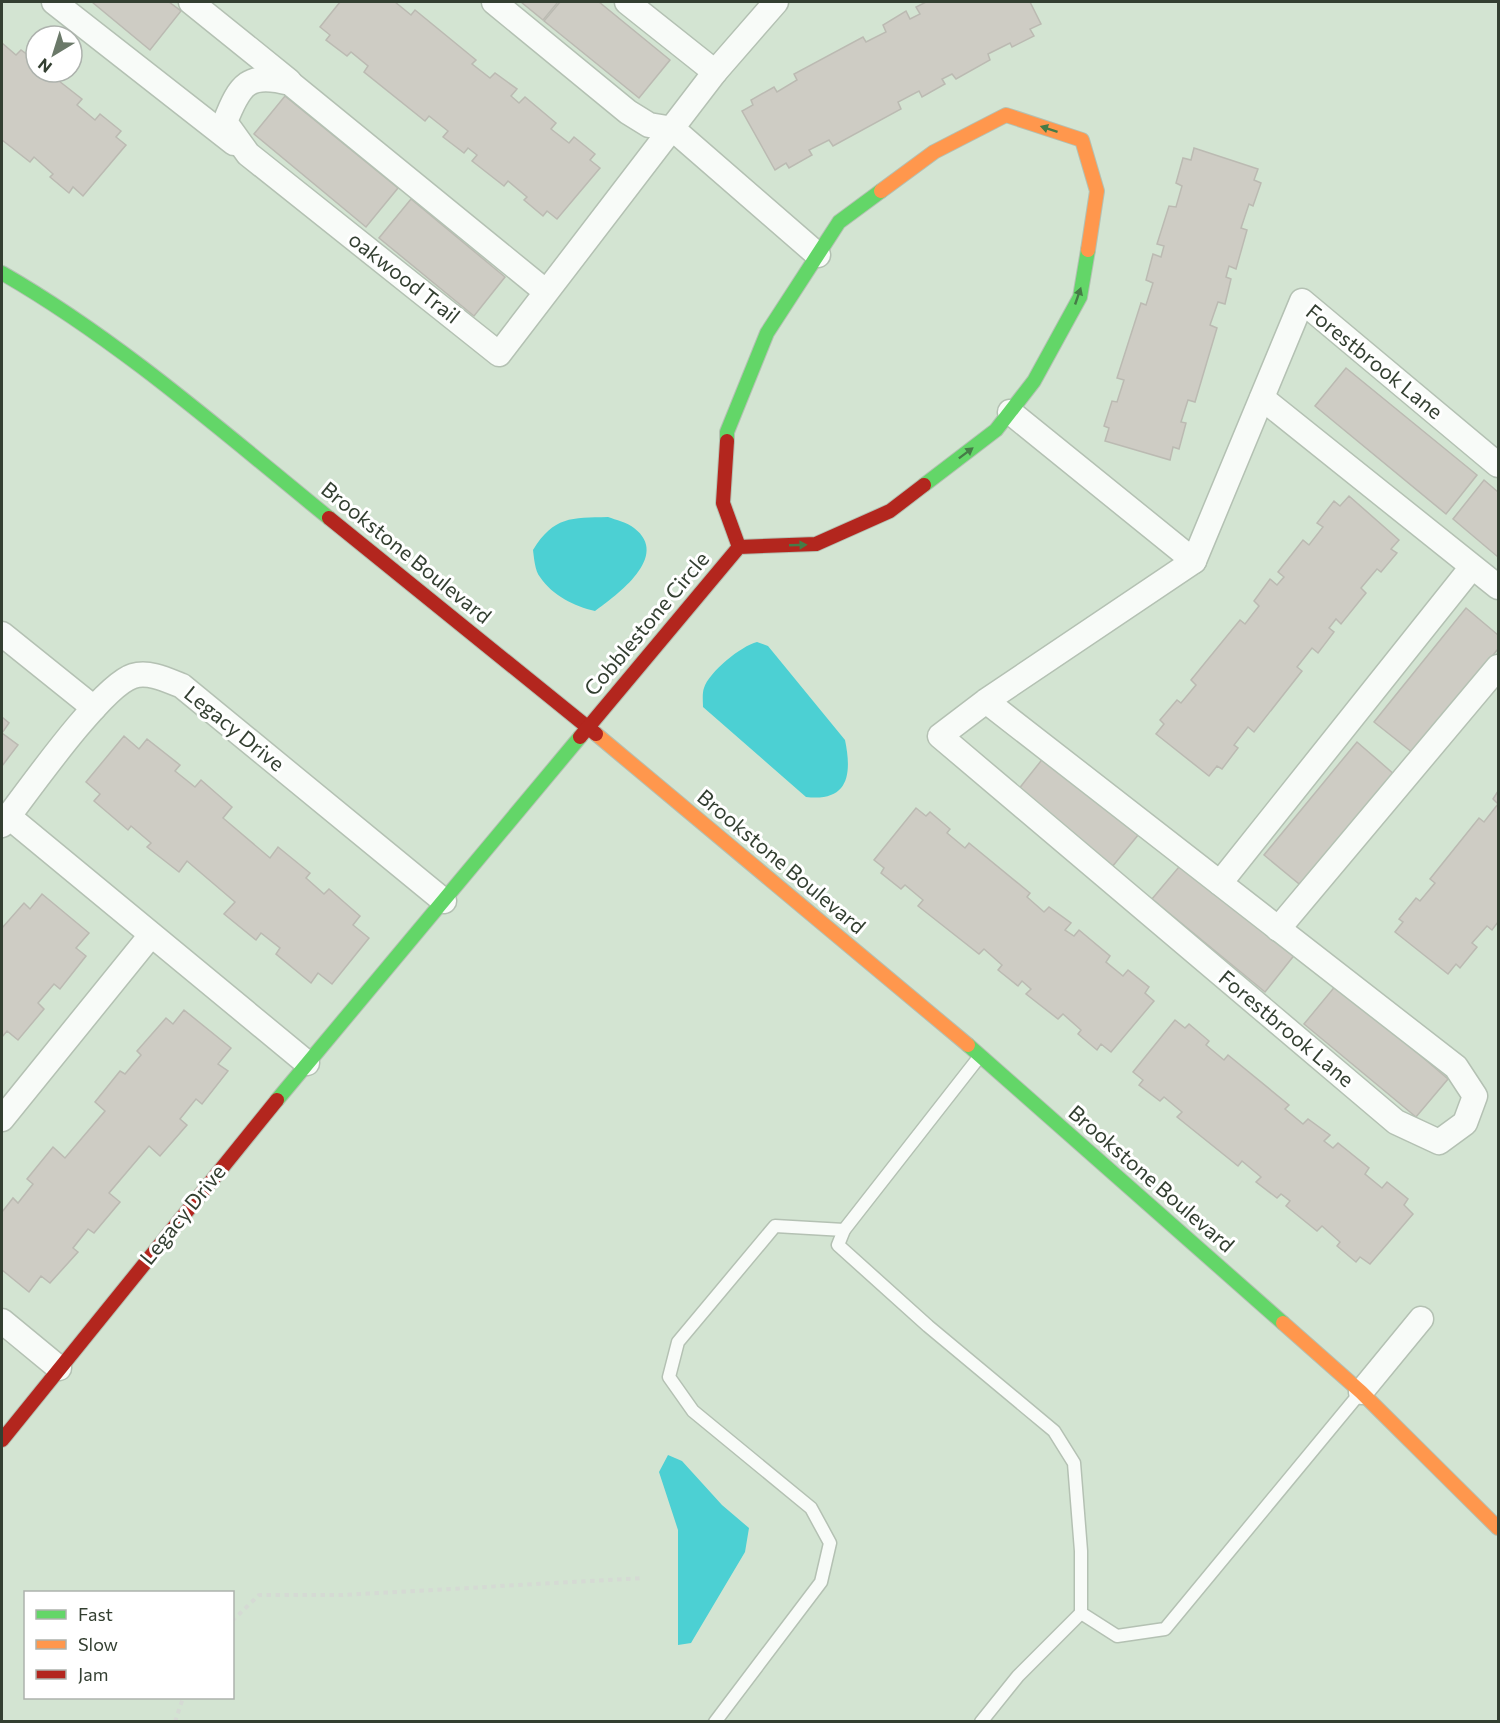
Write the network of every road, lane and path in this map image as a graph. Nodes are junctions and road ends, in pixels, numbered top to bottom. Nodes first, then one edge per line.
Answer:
1 (54, 2) edge
2 (191, 2) edge
3 (494, 2) edge
4 (627, 2) edge
5 (776, 2) edge
6 (715, 72) junction
7 (290, 83) junction
8 (673, 129) junction
9 (248, 154) junction
10 (818, 255) junction
11 (2, 273) edge
12 (546, 291) junction
13 (1262, 398) junction
14 (1010, 412) junction
15 (1498, 465) edge
16 (739, 547) junction
17 (1194, 561) junction
18 (1472, 567) junction
19 (1498, 587) edge
20 (2, 634) edge
21 (1498, 667) edge
22 (986, 701) junction
23 (93, 708) junction
24 (588, 728) junction
25 (5, 820) edge
26 (1220, 883) junction
27 (444, 901) junction
28 (1278, 929) junction
29 (150, 935) junction
30 (981, 1055) junction
31 (307, 1062) junction
32 (2, 1119) edge
33 (844, 1230) junction
34 (1422, 1319) dead end
35 (2, 1321) edge
36 (59, 1368) junction
37 (1361, 1392) junction
38 (2, 1440) edge
39 (1498, 1527) edge
40 (644, 1578) dead end
41 (1082, 1612) junction
42 (234, 1619) edge
43 (183, 1699) edge
44 (175, 1722) edge
45 (715, 1722) edge
46 (981, 1722) edge

1 - 9 street, oakwood Trail
2 - 7 street
3 - 8 street
4 - 6 street
5 - 6 street, oakwood Trail
6 - 8 street, oakwood Trail
7 - 9 street, oakwood Trail
7 - 12 street
8 - 10 street
8 - 12 street, oakwood Trail
9 - 12 street, oakwood Trail
14 -> 10 street, Cobblestone Circle
10 - 16 street, Cobblestone Circle
11 - 24 street, Brookstone Boulevard
13 - 15 street, Forestbrook Lane
13 - 17 street, Forestbrook Lane
13 - 18 street
16 -> 14 street, Cobblestone Circle
14 - 17 street
16 - 24 street, Cobblestone Circle
17 - 22 street, Forestbrook Lane
18 - 19 street
18 - 26 street
20 - 23 street
21 - 28 street
22 - 26 street, Forestbrook Lane
22 - 28 street, Forestbrook Lane
23 - 25 street, Legacy Drive
23 - 27 street, Legacy Drive
24 - 27 street, Legacy Drive
24 - 30 street, Brookstone Boulevard
25 - 29 street, Legacy Drive
26 - 28 street, Forestbrook Lane
27 - 31 street, Legacy Drive
29 - 31 street, Legacy Drive
29 - 32 street
30 - 33 lane
30 - 37 street, Brookstone Boulevard
31 - 36 street, Legacy Drive
33 - 41 lane
33 - 45 lane
34 - 37 street
35 - 36 street
36 - 38 street, Legacy Drive
37 - 39 street, Brookstone Boulevard
37 - 41 lane
40 - 42 path
41 - 46 lane
43 - 44 path

